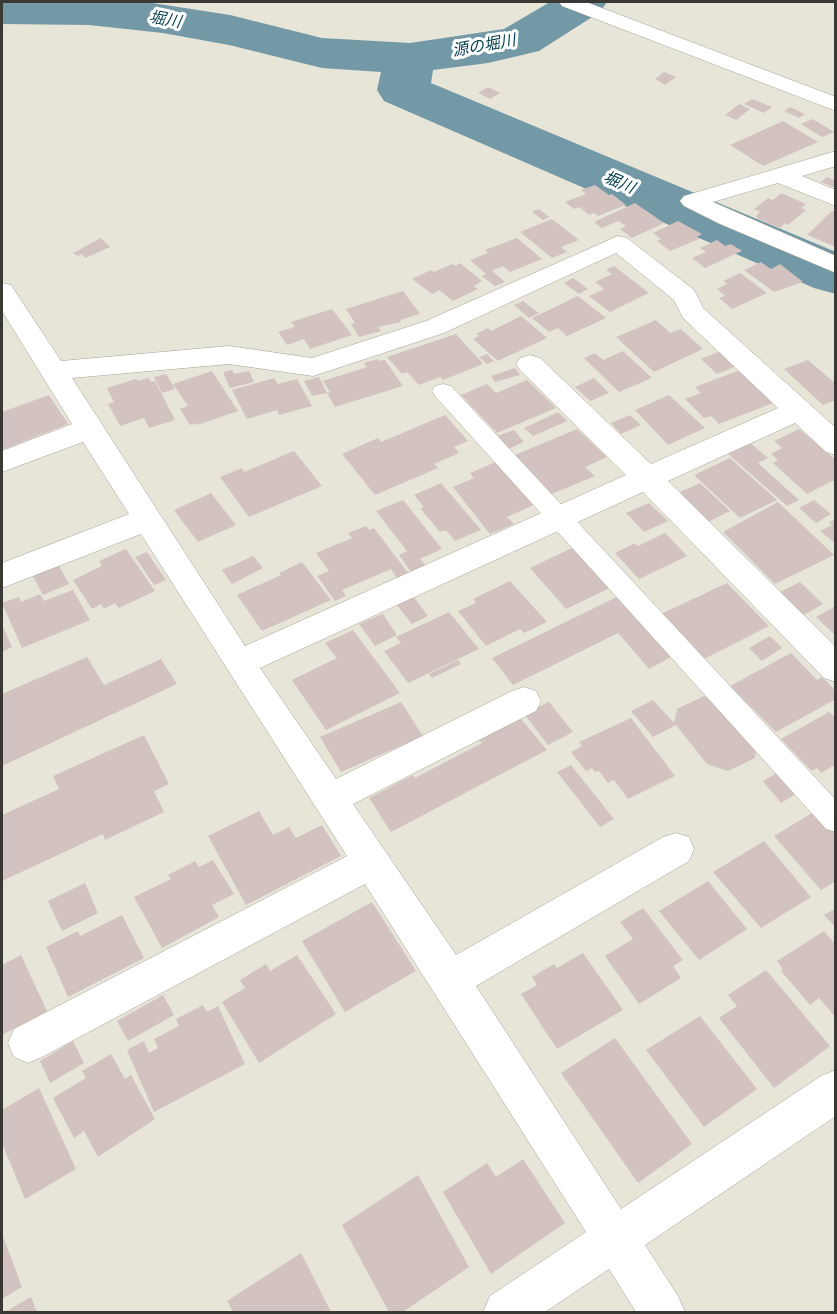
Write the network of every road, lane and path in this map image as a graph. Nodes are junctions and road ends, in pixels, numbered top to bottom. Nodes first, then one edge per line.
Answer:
1 (578, 5) edge
2 (836, 105) edge
3 (836, 158) edge
4 (780, 175) junction
5 (836, 199) edge
6 (836, 265) edge
7 (2, 291) edge
8 (530, 364) dead end
9 (53, 371) junction
10 (443, 391) dead end
11 (798, 410) junction
12 (90, 428) junction
13 (836, 445) edge
14 (2, 462) edge
15 (647, 478) junction
16 (561, 517) junction
17 (148, 519) junction
18 (2, 576) edge
19 (240, 663) junction
20 (836, 669) edge
21 (524, 701) dead end
22 (330, 799) junction
23 (836, 820) edge
24 (676, 849) dead end
25 (372, 862) junction
26 (450, 980) junction
27 (28, 1043) dead end
28 (836, 1090) edge
29 (613, 1239) junction
30 (506, 1312) edge
31 (662, 1312) edge

1 - 2 street
3 - 4 street
4 - 5 street
4 - 6 street
7 - 9 street
8 - 15 street
9 - 11 street
9 - 12 street
10 - 16 lane
11 - 13 street
11 - 15 street
12 - 14 street
12 - 17 street
15 - 16 street
15 - 20 street
16 - 19 street
16 - 23 lane
17 - 18 street
17 - 19 street
19 - 22 street
21 - 22 street
22 - 25 street
24 - 26 street
25 - 26 street
25 - 27 street
26 - 29 street
28 - 29 street
29 - 30 street
29 - 31 street

